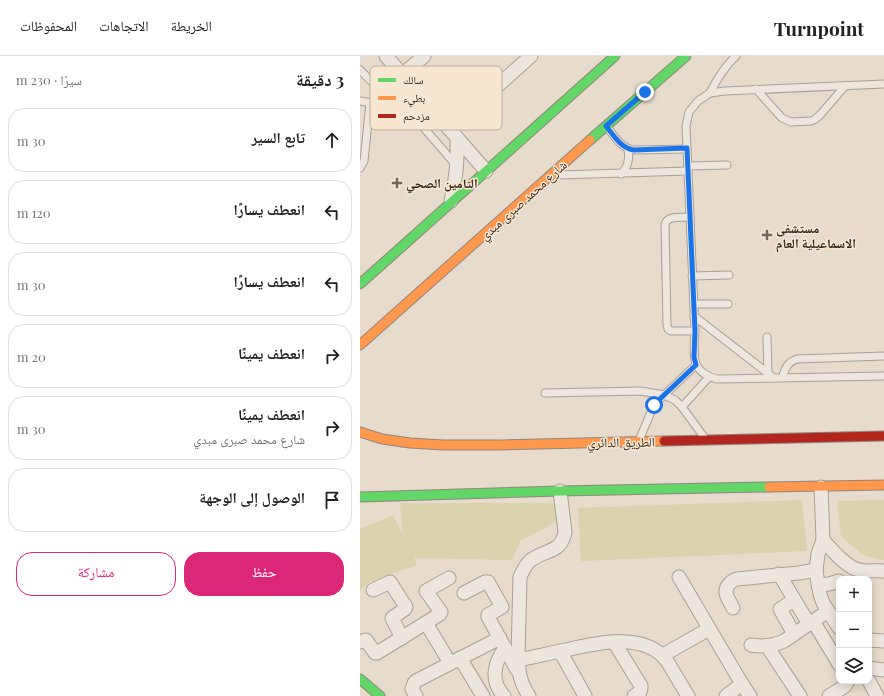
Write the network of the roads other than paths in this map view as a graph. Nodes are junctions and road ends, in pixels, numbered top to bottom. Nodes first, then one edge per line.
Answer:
1 (386, 56) edge
2 (424, 56) edge
3 (531, 56) edge
4 (616, 56) edge
5 (686, 56) edge
6 (736, 56) edge
7 (394, 66) edge
8 (412, 66) edge
9 (360, 70) edge
10 (370, 80) edge
11 (884, 84) edge
12 (502, 85) edge
13 (845, 86) junction
14 (756, 89) junction
15 (710, 93) junction
16 (360, 101) edge
17 (370, 103) joint
18 (606, 126) junction
19 (425, 130) edge
20 (450, 130) edge
21 (456, 130) edge
22 (453, 133) junction
23 (687, 148) junction
24 (628, 149) junction
25 (727, 165) dead end
26 (457, 166) junction
27 (360, 168) edge
28 (688, 169) junction
29 (486, 171) junction
30 (621, 174) junction
31 (551, 175) junction
32 (451, 202) junction
33 (690, 217) junction
34 (729, 275) dead end
35 (692, 276) junction
36 (360, 284) edge
37 (694, 304) junction
38 (728, 304) dead end
39 (694, 316) junction
40 (695, 331) junction
41 (767, 337) dead end
42 (361, 345) edge
43 (884, 356) edge
44 (696, 365) junction
45 (771, 376) junction
46 (884, 376) edge
47 (709, 377) junction
48 (782, 378) junction
49 (545, 392) dead end
50 (664, 395) junction
51 (682, 407) junction
52 (363, 429) edge
53 (884, 436) edge
54 (707, 440) junction
55 (639, 442) junction
56 (884, 485) edge
57 (820, 487) junction
58 (560, 491) junction
59 (362, 498) edge
60 (823, 540) junction
61 (816, 570) junction
62 (858, 570) junction
63 (884, 570) edge
64 (779, 574) junction
65 (847, 576) edge
66 (679, 577) dead end
67 (449, 578) dead end
68 (836, 582) edge
69 (818, 585) junction
70 (373, 590) dead end
71 (464, 593) dead end
72 (794, 600) junction
73 (733, 608) dead end
74 (828, 611) junction
75 (426, 623) junction
76 (811, 623) junction
77 (836, 623) edge
78 (709, 629) junction
79 (794, 634) junction
80 (402, 638) junction
81 (872, 640) edge
82 (884, 641) edge
83 (360, 642) edge
84 (614, 642) junction
85 (502, 643) junction
86 (751, 645) dead end
87 (767, 646) junction
88 (560, 651) junction
89 (663, 655) junction
90 (518, 660) junction
91 (836, 660) edge
92 (455, 661) junction
93 (872, 668) edge
94 (884, 670) edge
95 (520, 675) junction
96 (360, 679) edge
97 (742, 684) junction
98 (846, 684) edge
99 (526, 692) edge
100 (380, 696) edge
101 (416, 696) edge
102 (483, 696) edge
103 (504, 696) edge
104 (510, 696) edge
105 (585, 696) edge
106 (634, 696) edge
107 (688, 696) edge
108 (726, 696) edge
109 (750, 696) edge
110 (800, 696) edge
111 (829, 696) edge

1 - 7 street
2 - 8 street
3 - 12 street
4 - 29 main road
5 - 18 main road, شارع محمد صبرى مبدي
6 - 15 lane
9 - 10 lane
11 - 13 lane
13 - 14 lane
13 - 14 lane
14 - 15 lane
15 - 23 lane
16 - 17 lane
17 - 27 lane
18 - 24 lane
18 - 31 main road, شارع محمد صبرى مبدي
19 - 26 lane
20 - 22 street
21 - 22 street
22 - 26 street
22 - 29 street
23 - 24 lane
23 - 28 lane
24 - 30 lane
25 - 28 lane
26 - 32 street
28 - 30 lane
28 - 33 lane
29 - 32 main road
30 - 31 lane
31 - 42 main road, شارع محمد صبرى مبدي
32 - 36 main road
33 - 35 lane
33 - 40 lane
34 - 35 lane
35 - 37 lane
37 - 38 lane
37 - 39 lane
39 - 40 lane
39 - 45 lane
40 - 44 lane
41 - 45 lane
43 - 48 lane
44 - 47 lane
44 - 50 lane
45 - 47 lane
45 - 48 lane
46 - 48 lane
47 - 51 lane
49 - 50 lane
50 - 51 lane
50 - 55 lane
51 - 54 lane
52 - 55 main road, الطريق الدائري
53 - 54 main road, الطريق الدائري
54 - 55 main road, الطريق الدائري
56 - 57 main road
57 - 58 main road
57 - 60 street
58 - 59 main road
58 - 90 street
60 - 61 street
60 - 62 street
61 - 64 street
61 - 69 street
62 - 63 street
62 - 65 street
64 - 72 street
64 - 73 street
66 - 78 street
67 - 75 street
68 - 69 street
69 - 74 street
70 - 80 street
71 - 85 street
72 - 76 street
72 - 79 street
74 - 76 street
74 - 77 street
75 - 80 street
75 - 92 street
76 - 79 street
76 - 91 street
78 - 89 street
78 - 97 street
79 - 87 street
80 - 83 street
81 - 82 street
84 - 88 street
84 - 89 street
84 - 106 street
85 - 92 street
85 - 95 street
85 - 103 street
86 - 87 street
87 - 110 street
88 - 90 street
88 - 105 street
89 - 107 street
90 - 95 street
92 - 101 street
92 - 102 street
93 - 94 street
95 - 99 street
96 - 100 main road
97 - 108 street
97 - 109 street
98 - 111 street
99 - 104 street

